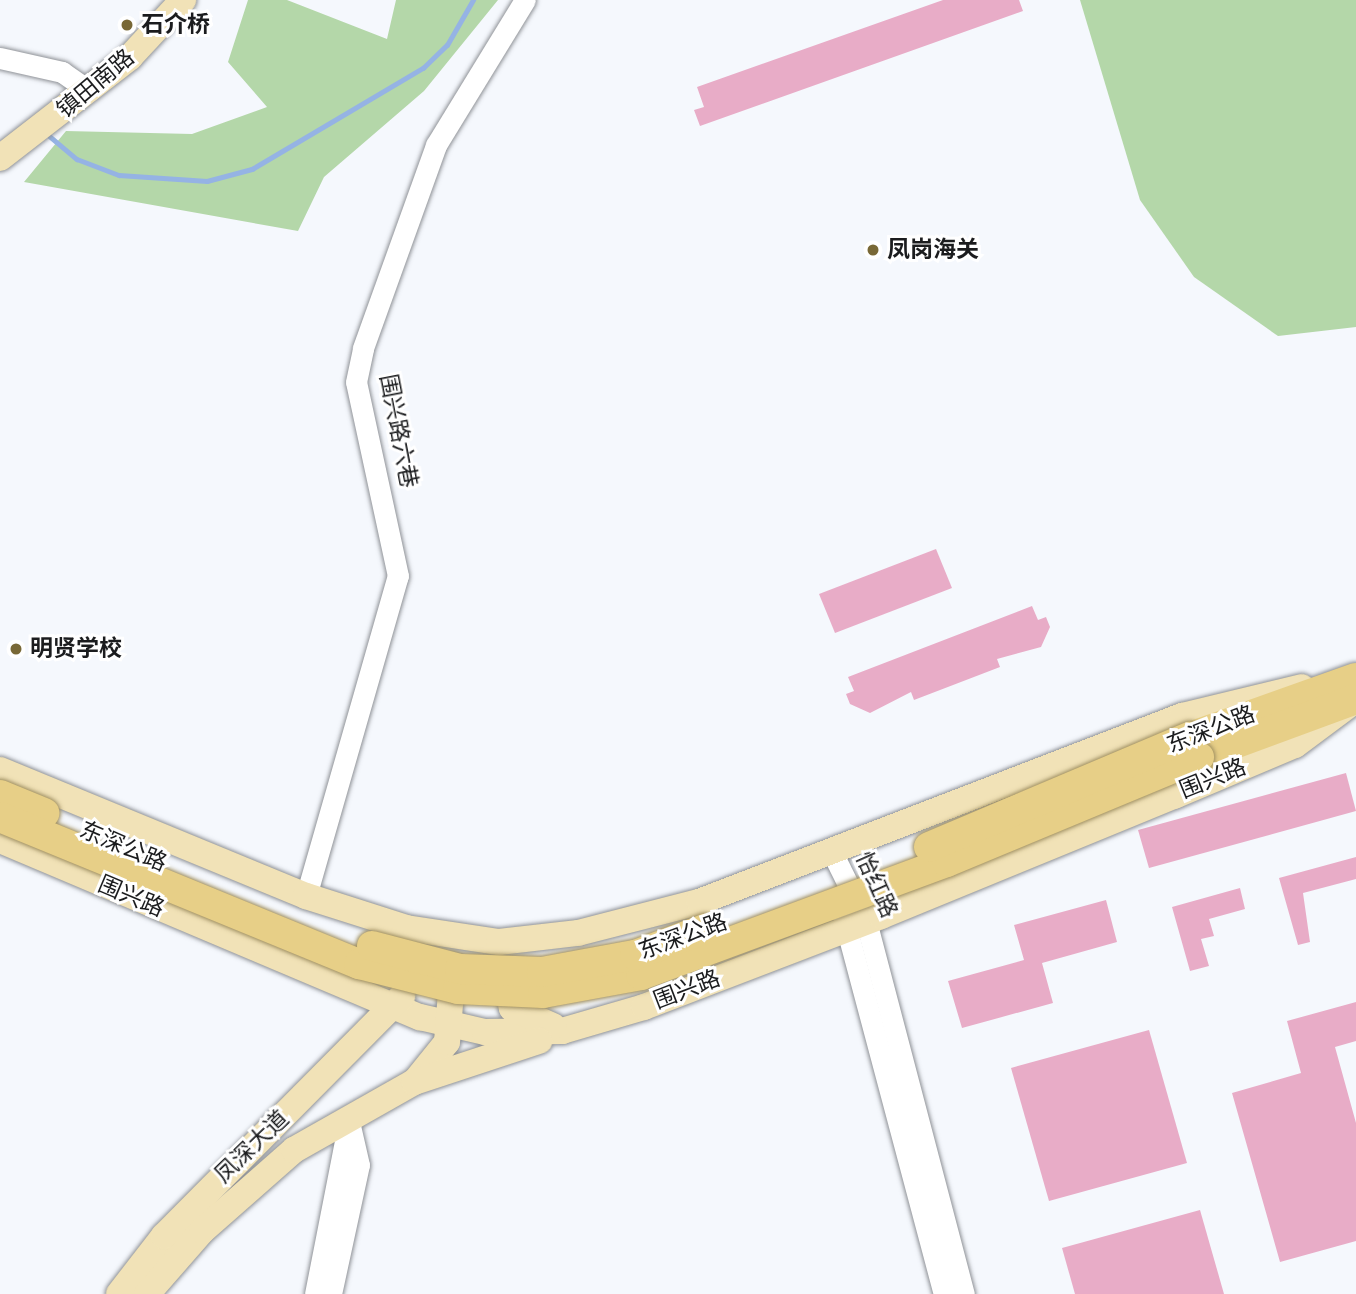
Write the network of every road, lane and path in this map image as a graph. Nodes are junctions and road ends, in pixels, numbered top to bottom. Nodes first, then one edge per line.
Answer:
1 (165, 0) edge
2 (183, 0) edge
3 (525, 0) edge
4 (0, 58) edge
5 (84, 86) junction
6 (6, 147) edge
7 (1354, 689) edge
8 (1195, 747) junction
9 (0, 770) edge
10 (0, 795) edge
11 (0, 817) edge
12 (0, 840) edge
13 (833, 854) junction
14 (306, 896) junction
15 (856, 925) junction
16 (453, 939) junction
17 (543, 939) junction
18 (392, 1007) junction
19 (600, 1020) junction
20 (452, 1025) junction
21 (414, 1082) junction
22 (348, 1117) junction
23 (119, 1294) edge
24 (147, 1294) edge
25 (315, 1294) edge
26 (331, 1294) edge
27 (944, 1294) edge
28 (964, 1294) edge

1 - 5 main road, 镇田南路
2 - 5 main road, 镇田南路
3 - 14 street, 围兴路六巷
4 - 5 street
5 - 6 main road, 镇田南路
5 - 6 main road, 镇田南路
7 - 8 highway, 东深公路
7 - 13 main road
7 - 15 main road, 围兴路
8 - 10 highway, 东深公路, bridge
8 - 11 highway, 东深公路, bridge
9 - 14 main road
12 - 18 main road, 围兴路
13 - 15 street, 怡红路
13 - 17 main road
14 - 16 main road
15 - 19 main road, 围兴路
15 - 27 street, 怡红路
15 - 28 street, 怡红路
16 - 17 main road
16 - 18 main road, 凤深大道
16 - 20 main road
17 - 19 main road
18 - 20 main road, 围兴路
18 - 23 main road, 凤深大道
19 - 20 main road, 围兴路
19 - 21 main road
20 - 21 main road
21 - 22 main road, 凤深大道
22 - 24 main road, 凤深大道
22 - 25 street
22 - 26 street

